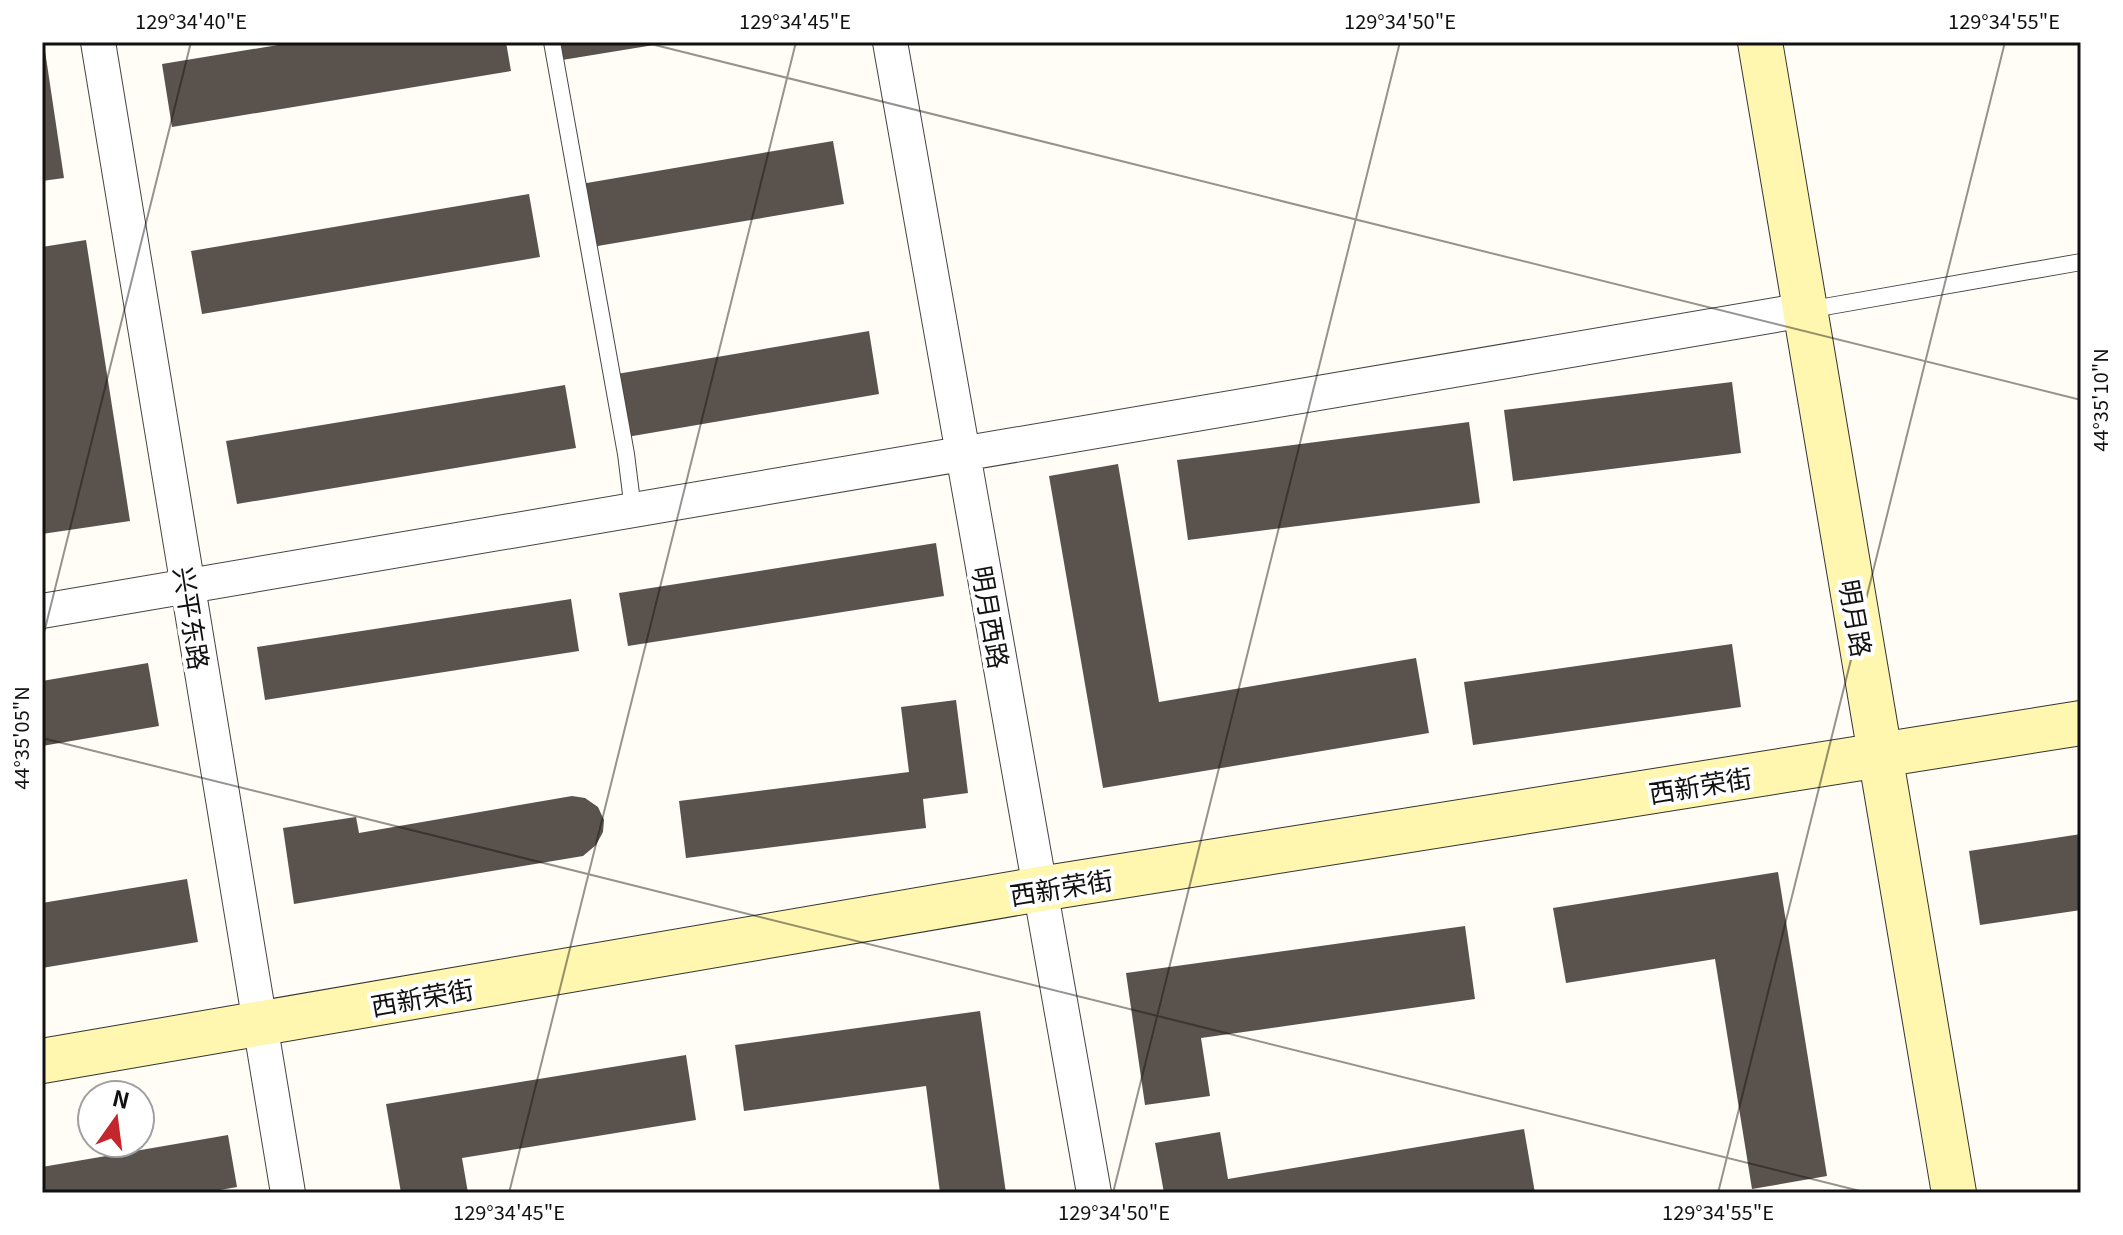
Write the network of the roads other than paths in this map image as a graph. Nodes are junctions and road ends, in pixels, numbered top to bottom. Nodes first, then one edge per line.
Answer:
1 (98, 42) edge
2 (552, 42) edge
3 (890, 42) edge
4 (1760, 42) edge
5 (2081, 262) edge
6 (1805, 310) junction
7 (963, 454) junction
8 (633, 510) junction
9 (188, 586) junction
10 (42, 611) edge
11 (2081, 723) edge
12 (1880, 755) junction
13 (1040, 889) junction
14 (260, 1024) junction
15 (42, 1061) edge
16 (288, 1193) edge
17 (1094, 1193) edge
18 (1954, 1193) edge

1 - 9 street, 兴平东路
2 - 8 lane
3 - 7 street, 明月西路
4 - 6 street, 明月路
5 - 6 lane
6 - 7 street
6 - 12 street, 明月路
7 - 8 street
7 - 13 street, 明月西路
8 - 9 street
9 - 10 street
9 - 14 street, 兴平东路
11 - 12 street, 西新荣街
12 - 13 street, 西新荣街
12 - 18 street, 明月路
13 - 14 street, 西新荣街
13 - 17 street, 明月西路
14 - 15 street, 西新荣街
14 - 16 street, 兴平东路

